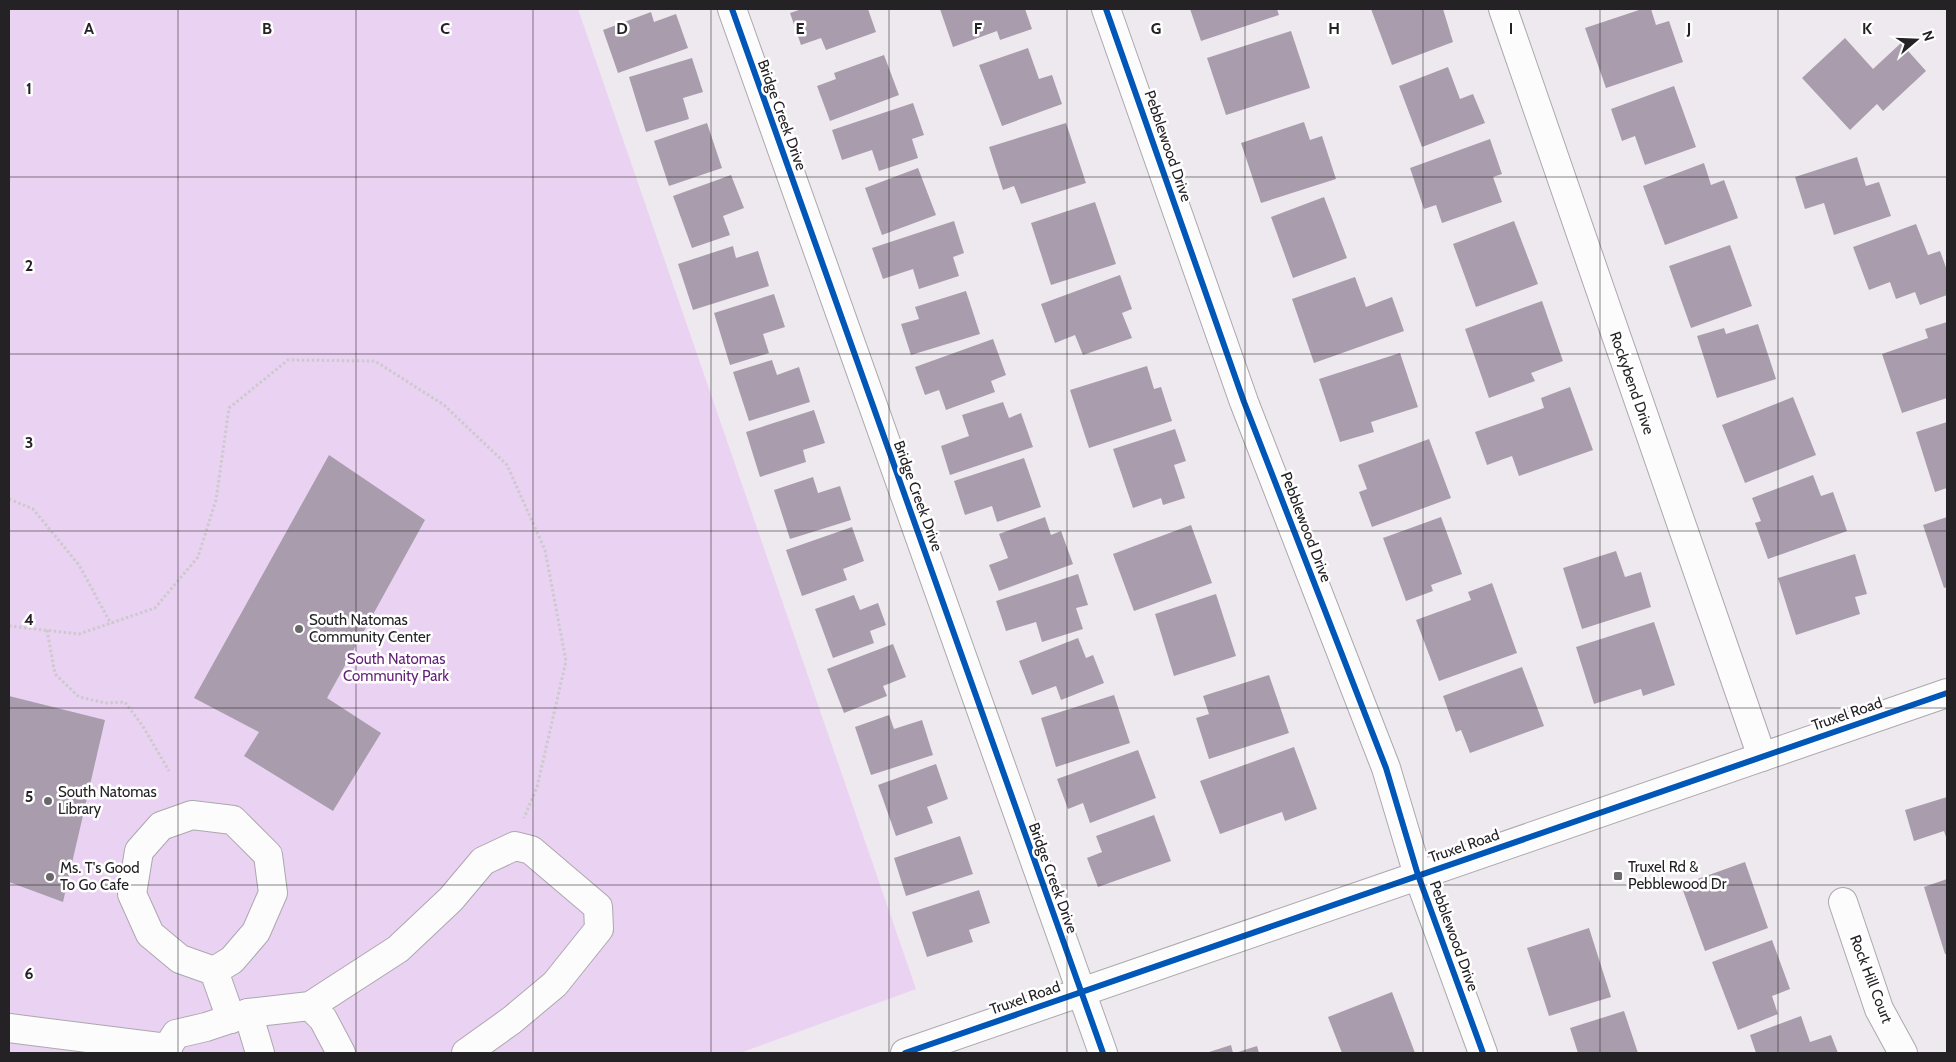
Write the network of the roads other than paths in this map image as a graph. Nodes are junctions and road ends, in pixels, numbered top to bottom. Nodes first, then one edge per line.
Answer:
1 (732, 9) edge
2 (1106, 9) edge
3 (1503, 9) edge
4 (1947, 693) edge
5 (1762, 757) junction
6 (1418, 875) junction
7 (1843, 902) dead end
8 (214, 971) junction
9 (1080, 992) junction
10 (310, 1006) junction
11 (239, 1016) junction
12 (9, 1028) edge
13 (168, 1051) edge
14 (260, 1053) edge
15 (341, 1053) edge
16 (466, 1053) edge
17 (905, 1053) edge
18 (1102, 1053) edge
19 (1483, 1053) edge
20 (1903, 1053) edge

1 - 9 street, Bridge Creek Drive
2 - 6 street, Pebblewood Drive
3 - 5 street, Rockybend Drive
4 - 5 street, Truxel Road
5 - 6 street, Truxel Road
6 - 9 street, Truxel Road
6 - 19 street, Pebblewood Drive
7 - 20 street, Rock Hill Court
8 - 8 street
8 - 11 street
9 - 17 street, Truxel Road
9 - 18 street, Bridge Creek Drive
10 - 11 street
10 - 15 street
10 - 16 street
11 - 13 street
11 - 14 street
12 - 13 street

